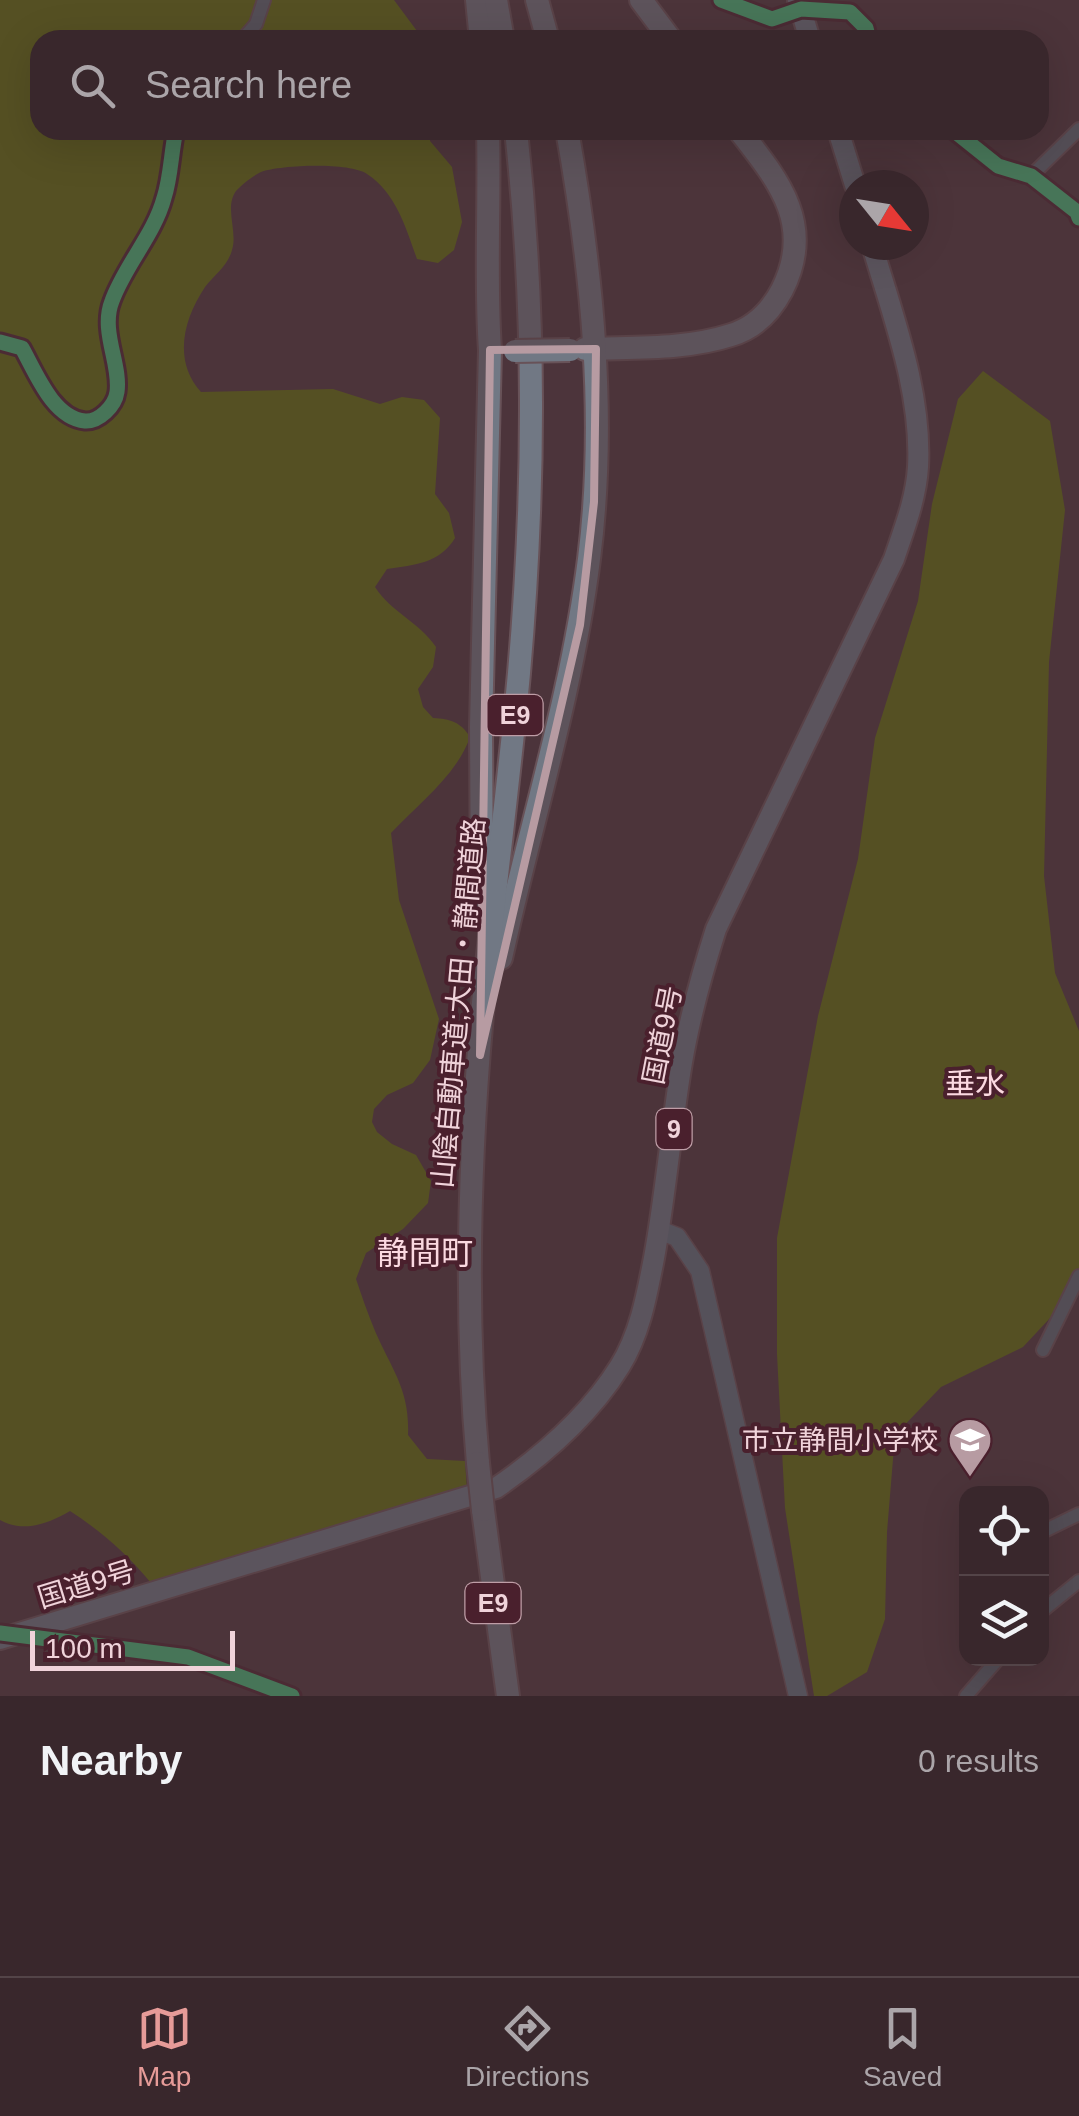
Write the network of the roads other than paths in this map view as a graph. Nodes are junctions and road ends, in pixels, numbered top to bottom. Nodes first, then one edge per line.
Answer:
1 (264, 0) edge
2 (477, 0) edge
3 (496, 0) edge
4 (537, 0) edge
5 (641, 0) edge
6 (721, 0) edge
7 (799, 5) edge
8 (251, 30) edge
9 (481, 30) edge
10 (500, 30) edge
11 (545, 30) edge
12 (664, 30) edge
13 (807, 30) edge
14 (866, 30) edge
15 (1079, 129) edge
16 (174, 140) edge
17 (488, 140) edge
18 (517, 140) edge
19 (569, 140) edge
20 (747, 140) edge
21 (841, 140) edge
22 (966, 140) edge
23 (851, 170) edge
24 (1030, 176) junction
25 (1079, 218) edge
26 (876, 260) edge
27 (0, 342) edge
28 (596, 349) junction
29 (490, 350) junction
30 (483, 1005) junction
31 (480, 1054) junction
32 (659, 1230) junction
33 (1079, 1276) edge
34 (1043, 1350) dead end
35 (1079, 1514) edge
36 (1049, 1529) edge
37 (1079, 1581) edge
38 (1049, 1605) edge
39 (47, 1637) dead end
40 (0, 1639) edge
41 (993, 1666) edge
42 (292, 1696) edge
43 (508, 1696) edge
44 (798, 1696) edge
45 (966, 1696) edge

1 - 8 street
2 - 9 highway
3 - 10 highway
4 - 11 highway
5 - 12 highway
6 - 7 street
7 - 13 highway
7 - 14 street
15 - 24 street
16 - 27 street
17 - 29 highway
18 - 30 highway, 山陰自動車道;大田・静間道路 / E9
19 - 28 highway
20 - 28 highway
21 - 23 highway
22 - 24 street
24 - 25 street
26 - 32 highway, 国道9号 / 9
28 - 29 highway, bridge
28 - 31 highway
29 - 30 highway
30 - 31 highway, 山陰自動車道;大田・静間道路 / E9
31 - 43 highway, 山陰自動車道;大田・静間道路 / E9, bridge
32 - 40 highway, 国道9号 / 9
32 - 44 main road
33 - 34 street
35 - 36 street
37 - 38 street
39 - 42 street
41 - 45 street

